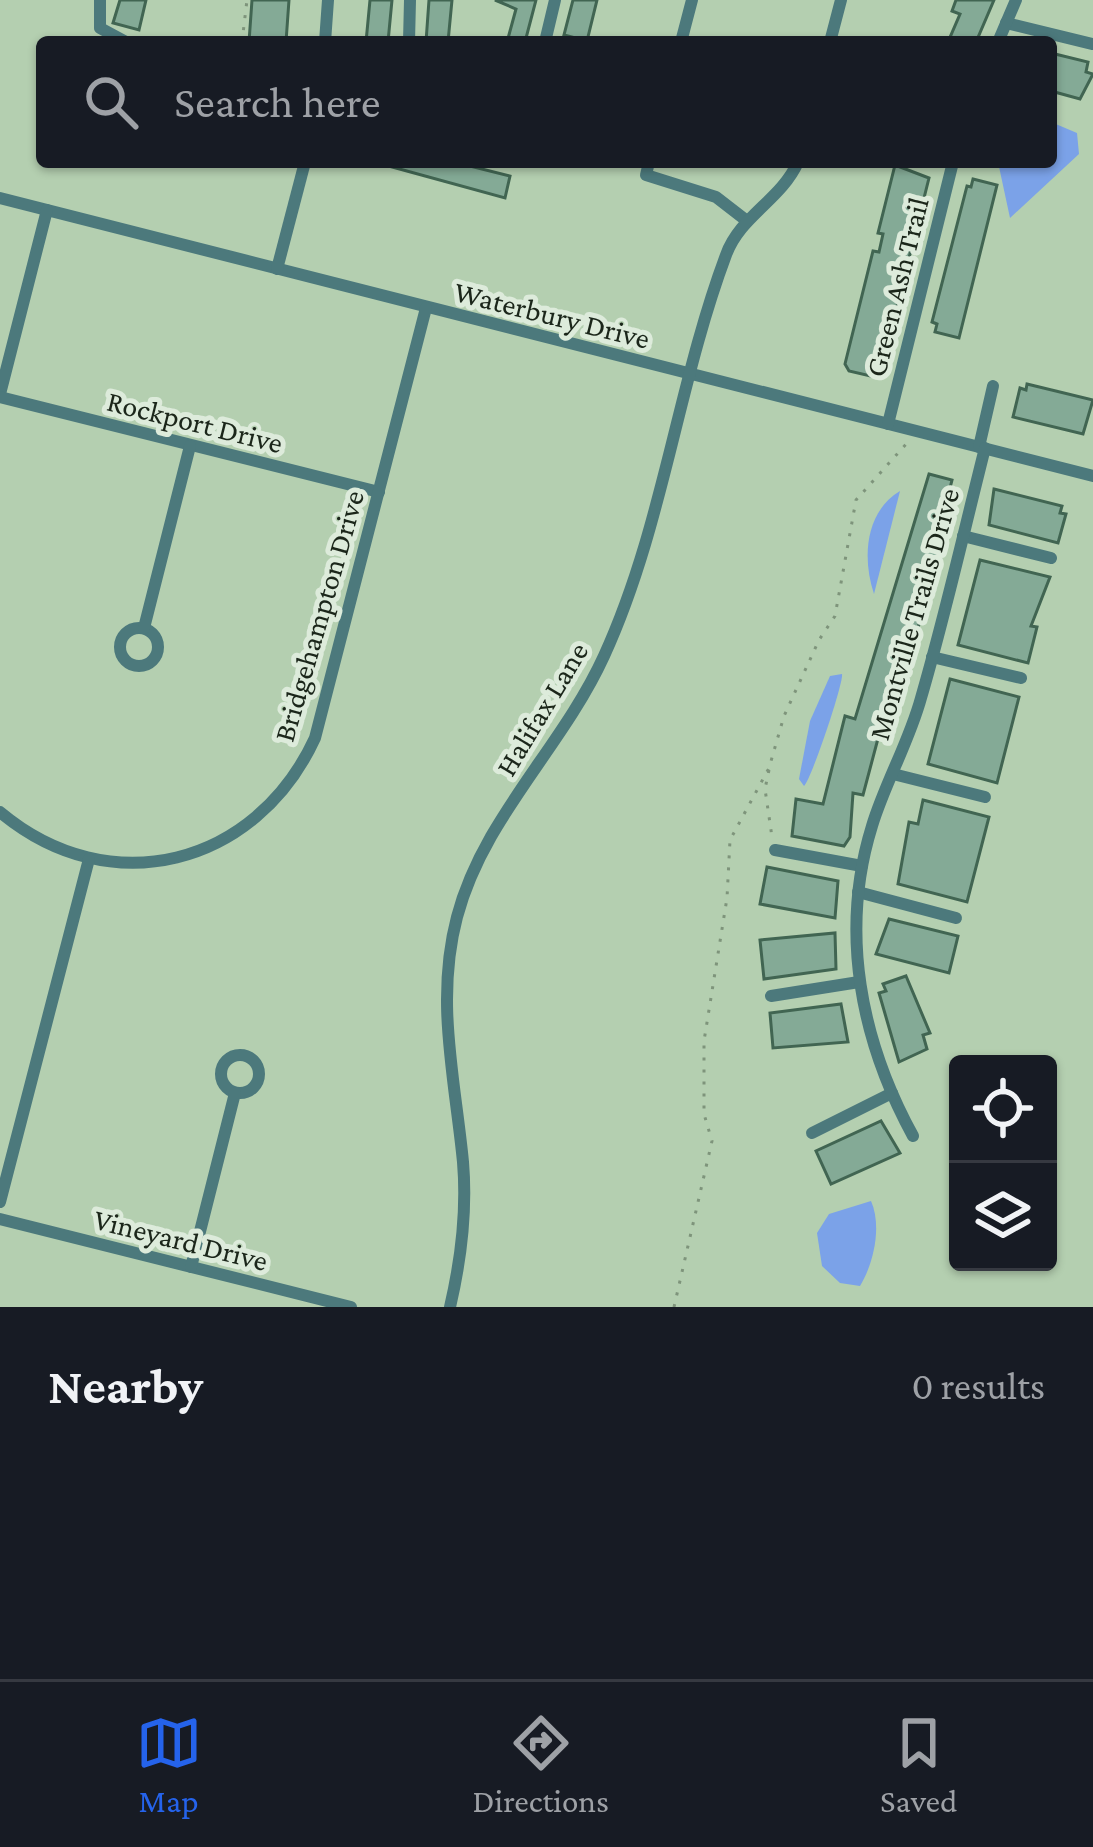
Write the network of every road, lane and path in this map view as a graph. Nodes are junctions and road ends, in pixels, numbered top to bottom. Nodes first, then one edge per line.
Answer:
1 (100, 0) edge
2 (247, 0) edge
3 (328, 0) edge
4 (410, 0) edge
5 (556, 0) edge
6 (692, 0) edge
7 (841, 0) edge
8 (1016, 0) edge
9 (1006, 23) junction
10 (115, 36) edge
11 (243, 36) edge
12 (325, 36) edge
13 (409, 36) edge
14 (546, 36) edge
15 (683, 36) edge
16 (832, 36) edge
17 (1001, 36) edge
18 (1092, 44) edge
19 (303, 168) edge
20 (648, 168) edge
21 (795, 168) edge
22 (952, 168) edge
23 (0, 198) edge
24 (47, 210) junction
25 (747, 220) junction
26 (278, 269) junction
27 (426, 308) junction
28 (693, 375) junction
29 (993, 386) dead end
30 (0, 396) edge
31 (888, 424) junction
32 (913, 430) junction
33 (190, 446) junction
34 (982, 448) junction
35 (1093, 476) edge
36 (379, 492) junction
37 (962, 536) junction
38 (1052, 558) dead end
39 (144, 628) dead end
40 (932, 657) junction
41 (1021, 678) dead end
42 (769, 768) junction
43 (893, 774) junction
44 (985, 797) dead end
45 (0, 812) edge
46 (775, 850) joint
47 (89, 859) junction
48 (862, 866) junction
49 (859, 892) junction
50 (956, 918) dead end
51 (859, 982) junction
52 (771, 996) dead end
53 (235, 1093) dead end
54 (892, 1094) junction
55 (812, 1132) dead end
56 (913, 1136) dead end
57 (0, 1202) edge
58 (0, 1220) edge
59 (191, 1268) junction
60 (351, 1307) edge
61 (450, 1307) edge
62 (674, 1307) edge

1 - 10 street
2 - 11 path
3 - 12 street
4 - 13 street
5 - 14 street
6 - 15 street
7 - 16 street
8 - 9 street
9 - 17 street
9 - 18 street
19 - 26 street
20 - 25 street
21 - 25 street, Halifax Lane
22 - 31 street, Green Ash Trail
23 - 24 street, Waterbury Drive
24 - 26 street, Waterbury Drive
24 - 30 street
25 - 28 street, Halifax Lane
26 - 27 street, Waterbury Drive
27 - 28 street, Waterbury Drive
27 - 36 street, Bridgehampton Drive
28 - 31 street, Waterbury Drive
28 - 61 street, Halifax Lane
29 - 34 street, Montville Trails Drive
30 - 33 street, Rockport Drive
31 - 32 street, Waterbury Drive
32 - 34 street, Waterbury Drive
32 - 42 path
33 - 36 street, Rockport Drive
33 - 39 street
34 - 35 street, Waterbury Drive
34 - 37 street, Montville Trails Drive
36 - 47 street, Bridgehampton Drive
37 - 38 street
37 - 40 street, Montville Trails Drive
40 - 41 street
40 - 43 street, Montville Trails Drive
42 - 46 path
42 - 62 path
43 - 44 street
43 - 48 street, Montville Trails Drive
45 - 47 street
46 - 48 street
47 - 57 street
48 - 49 street, Montville Trails Drive
49 - 50 street
49 - 51 street, Montville Trails Drive
51 - 52 street
51 - 54 street, Montville Trails Drive
53 - 59 street
54 - 55 street
54 - 56 street, Montville Trails Drive
58 - 59 street, Vineyard Drive
59 - 60 street, Vineyard Drive

